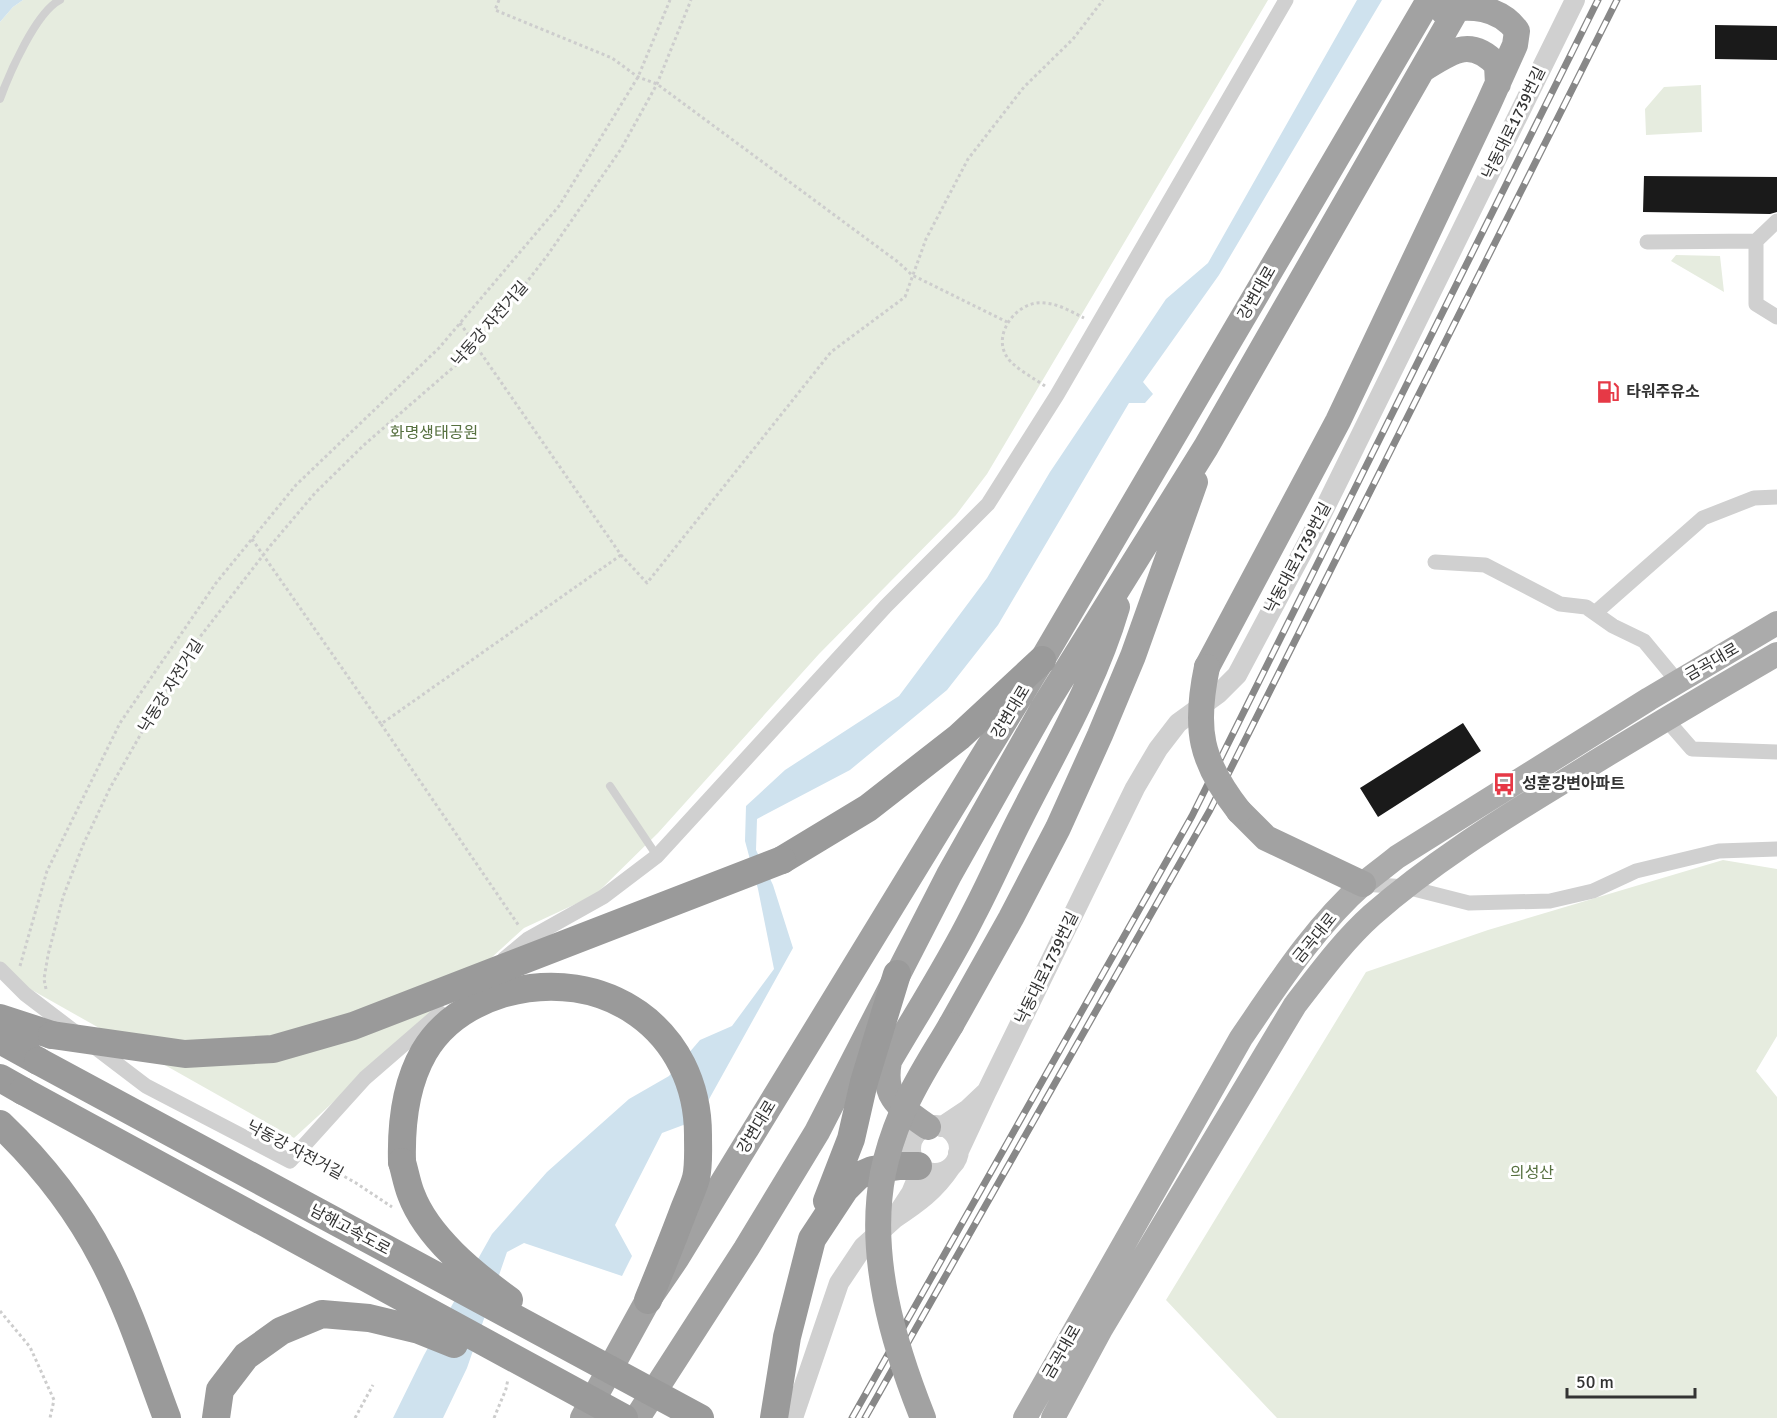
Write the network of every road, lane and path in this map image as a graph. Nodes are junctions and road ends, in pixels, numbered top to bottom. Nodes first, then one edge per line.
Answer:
1 (60, 0) edge
2 (499, 0) edge
3 (670, 0) edge
4 (691, 0) edge
5 (1103, 0) edge
6 (1286, 0) edge
7 (1429, 0) edge
8 (1575, 0) edge
9 (1460, 4) edge
10 (1415, 24) junction
11 (1422, 70) junction
12 (638, 76) junction
13 (657, 84) junction
14 (1498, 84) junction
15 (0, 99) edge
16 (1777, 221) edge
17 (1756, 241) junction
18 (1647, 242) dead end
19 (912, 275) junction
20 (1777, 317) edge
21 (1007, 322) junction
22 (460, 323) junction
23 (1096, 325) junction
24 (475, 344) junction
25 (1057, 395) junction
26 (1206, 447) junction
27 (1777, 497) edge
28 (252, 539) junction
29 (263, 555) junction
30 (621, 555) junction
31 (1435, 562) dead end
32 (1126, 575) junction
33 (1595, 613) junction
34 (1777, 623) edge
35 (1777, 654) edge
36 (1042, 660) junction
37 (1678, 682) junction
38 (1665, 718) junction
39 (381, 724) junction
40 (1777, 752) edge
41 (610, 786) dead end
42 (1777, 849) edge
43 (657, 856) junction
44 (1363, 884) junction
45 (1406, 887) junction
46 (528, 939) junction
47 (0, 969) edge
48 (897, 974) junction
49 (14, 983) junction
50 (51, 994) dead end
51 (0, 1018) edge
52 (0, 1040) edge
53 (0, 1078) edge
54 (987, 1091) junction
55 (0, 1124) edge
56 (934, 1127) junction
57 (297, 1151) junction
58 (955, 1160) junction
59 (920, 1168) junction
60 (393, 1207) dead end
61 (894, 1219) junction
62 (812, 1239) junction
63 (648, 1300) junction
64 (0, 1311) edge
65 (582, 1356) junction
66 (373, 1385) dead end
67 (572, 1390) junction
68 (50, 1418) edge
69 (166, 1418) edge
70 (216, 1418) edge
71 (355, 1418) edge
72 (583, 1418) edge
73 (624, 1418) edge
74 (637, 1418) edge
75 (700, 1418) edge
76 (774, 1418) edge
77 (793, 1418) edge
78 (923, 1418) edge
79 (1024, 1418) edge
80 (1053, 1418) edge

1 - 15 lane
2 - 12 path
3 - 12 path
4 - 13 path, 낙동강 자전거길
5 - 19 path
6 - 23 street
7 - 10 highway, 강변대로
8 - 54 street, 낙동대로1739번길
9 - 10 highway
9 - 11 highway, 강변대로
9 - 14 highway
10 - 36 highway, 강변대로
11 - 14 highway
11 - 26 highway, 강변대로
12 - 13 path
12 - 22 path
13 - 19 path
13 - 24 path, 낙동강 자전거길
14 - 44 highway, bridge
16 - 17 street
17 - 18 street
17 - 20 street
19 - 21 path
19 - 30 path
21 - 23 path
21 - 25 path
22 - 24 path
22 - 28 path
23 - 25 street
24 - 29 path, 낙동강 자전거길
24 - 30 path
25 - 43 street
26 - 32 highway, 강변대로
26 - 78 highway, bridge
27 - 33 street
28 - 29 path
28 - 49 path
29 - 39 path
29 - 50 path, 낙동강 자전거길
30 - 39 path
31 - 33 street
32 - 48 highway, 강변대로
32 - 56 highway
33 - 37 street
34 - 37 main road, 금곡대로
35 - 38 main road, 금곡대로
36 - 51 highway, bridge
36 - 63 highway, 강변대로
37 - 44 main road, 금곡대로
38 - 40 street
38 - 45 main road, 금곡대로
39 - 46 path
41 - 43 lane
42 - 45 street
43 - 46 street
44 - 45 street
44 - 79 main road, 금곡대로
45 - 80 main road, 금곡대로
46 - 57 street
47 - 49 street
48 - 62 highway
48 - 74 highway, 강변대로
49 - 57 street
52 - 65 highway, 남해고속도로, bridge
53 - 67 highway, 남해고속도로, bridge
54 - 56 street
54 - 58 street, 낙동대로1739번길
55 - 69 highway
56 - 58 street
56 - 59 street
57 - 60 path, 낙동강 자전거길
58 - 59 street
58 - 61 street, 낙동대로1739번길
59 - 61 street
59 - 62 highway
61 - 77 street
62 - 76 highway
63 - 65 highway, bridge
63 - 72 highway, 강변대로
64 - 68 path
65 - 75 highway, 남해고속도로, bridge
66 - 71 path
67 - 70 highway, bridge
67 - 73 highway, 남해고속도로, bridge

